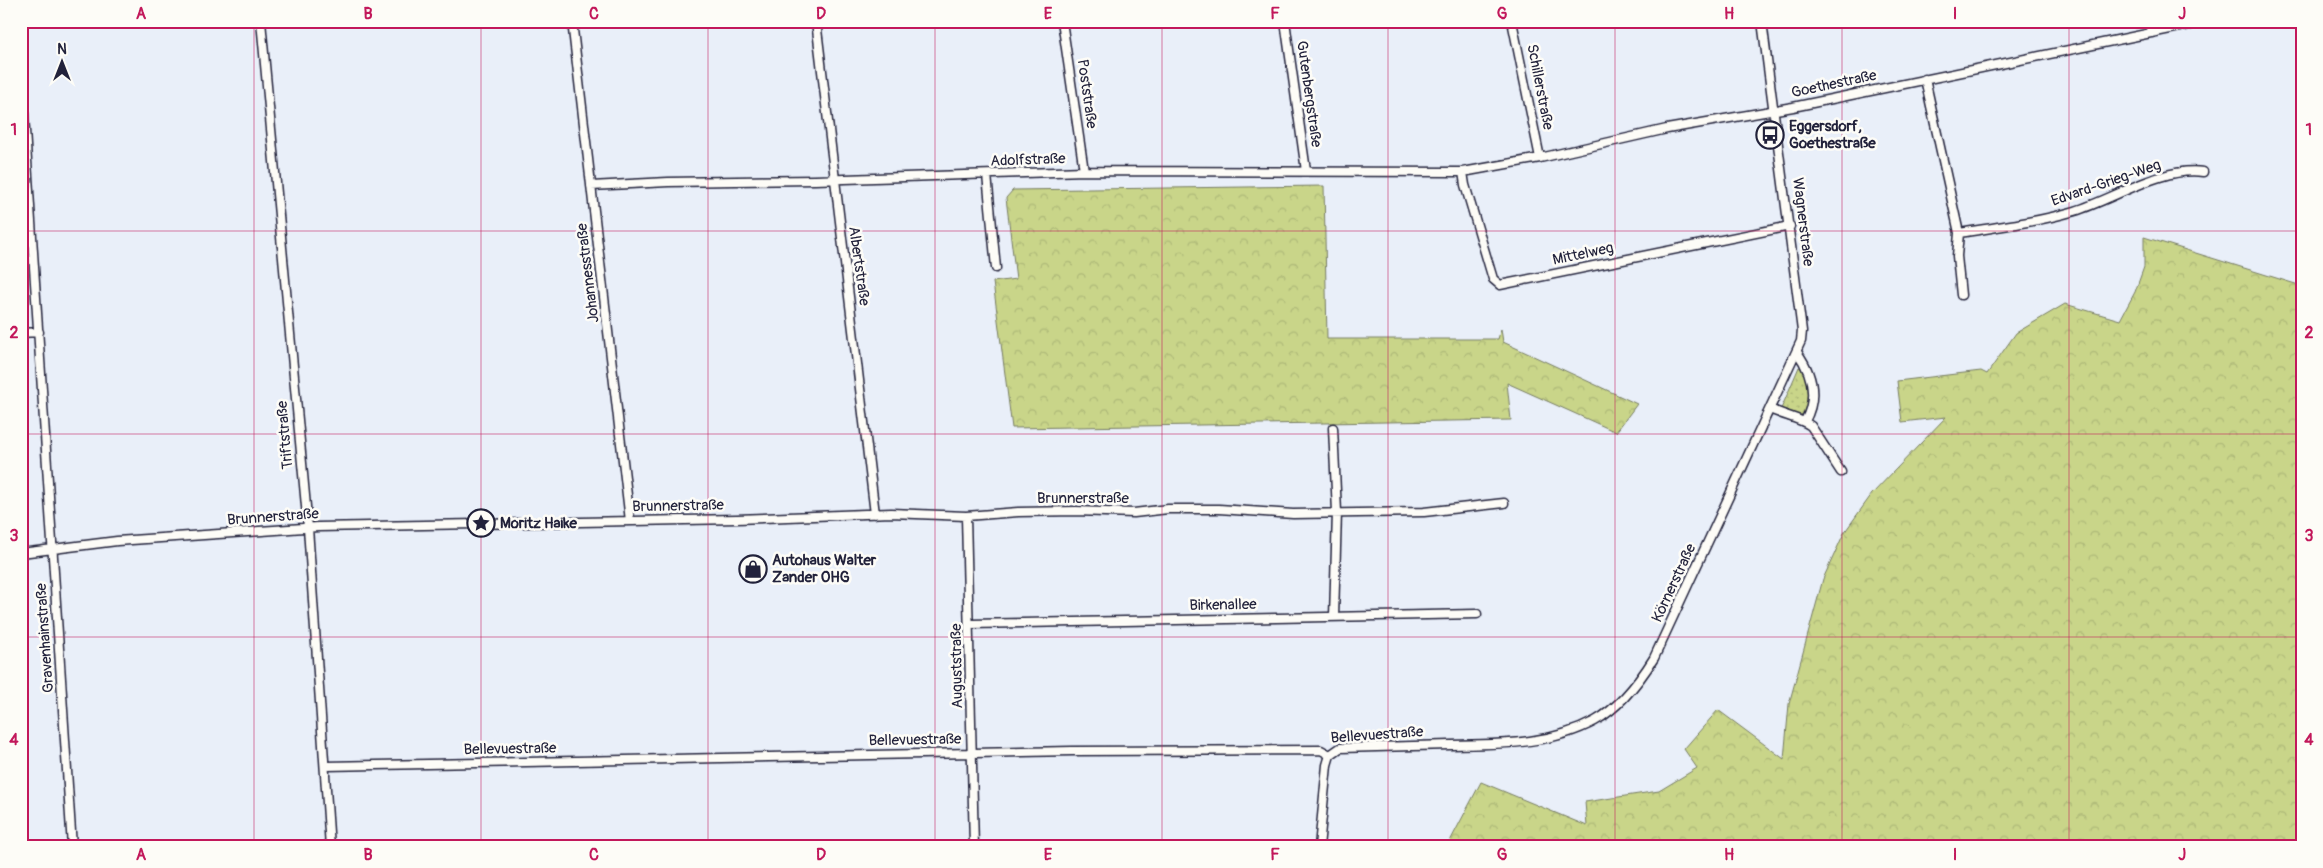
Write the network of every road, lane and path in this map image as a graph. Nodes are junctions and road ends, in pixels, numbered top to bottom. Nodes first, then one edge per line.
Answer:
1 (260, 21) edge
2 (572, 21) edge
3 (816, 21) edge
4 (1062, 21) edge
5 (1285, 21) edge
6 (1512, 21) edge
7 (1762, 21) edge
8 (2150, 21) edge
9 (2208, 21) edge
10 (2152, 33) junction
11 (21, 69) edge
12 (1925, 79) junction
13 (1775, 110) junction
14 (1540, 158) junction
15 (1084, 171) junction
16 (1306, 171) junction
17 (1464, 172) junction
18 (2203, 172) dead end
19 (987, 175) junction
20 (833, 179) junction
21 (591, 186) junction
22 (1790, 226) junction
23 (1959, 233) junction
24 (996, 268) dead end
25 (1961, 295) dead end
26 (39, 332) junction
27 (21, 333) edge
28 (1797, 352) junction
29 (1770, 409) junction
30 (1806, 421) junction
31 (1333, 428) dead end
32 (1841, 472) dead end
33 (1504, 503) dead end
34 (1337, 512) junction
35 (875, 514) junction
36 (966, 516) junction
37 (630, 521) junction
38 (308, 528) junction
39 (53, 548) junction
40 (21, 552) edge
41 (1477, 614) dead end
42 (1334, 617) junction
43 (970, 624) junction
44 (1501, 744) joint
45 (972, 753) junction
46 (1330, 755) junction
47 (326, 766) junction
48 (72, 847) edge
49 (330, 847) edge
50 (974, 847) edge
51 (1319, 847) edge

1 - 38 street, Triftstraße
2 - 21 street, Johannesstraße
3 - 20 street, Albertstraße
4 - 15 street, Poststraße
5 - 16 street, Gutenbergstraße
6 - 14 street, Schillerstraße
7 - 13 street, Wagnerstraße
8 - 10 street
9 - 10 street, Goethestraße
10 - 12 street, Goethestraße
11 - 26 street, Gravenhainstraße
12 - 13 street, Goethestraße
12 - 23 street
13 - 14 street, Goethestraße
13 - 22 street, Wagnerstraße
14 - 17 street, Goethestraße
15 - 16 street, Adolfstraße
15 - 19 street, Adolfstraße
16 - 17 street, Adolfstraße
17 - 22 street, Mittelweg
18 - 23 street, Edvard-Grieg-Weg
19 - 20 street, Adolfstraße
19 - 24 street
20 - 21 street, Adolfstraße
20 - 35 street, Albertstraße
21 - 37 street, Johannesstraße
22 - 28 street, Wagnerstraße
23 - 25 street
26 - 27 street
26 - 39 street, Gravenhainstraße
28 - 29 street, Körnerstraße
28 - 30 street
29 - 30 street
29 - 44 street, Körnerstraße
30 - 32 street
31 - 34 street
33 - 34 street, Brunnerstraße
34 - 36 street, Brunnerstraße
34 - 42 street
35 - 36 street, Brunnerstraße
35 - 37 street, Brunnerstraße
36 - 43 street, Auguststraße
37 - 38 street, Brunnerstraße
38 - 39 street, Brunnerstraße
38 - 47 street, Triftstraße
39 - 40 street, Brunnerstraße
39 - 48 street, Gravenhainstraße
41 - 42 street, Birkenallee
42 - 43 street, Birkenallee
43 - 45 street, Auguststraße
44 - 46 street, Bellevuestraße
45 - 46 street, Bellevuestraße
45 - 47 street, Bellevuestraße
45 - 50 street, Auguststraße
46 - 51 street
47 - 49 street, Triftstraße

